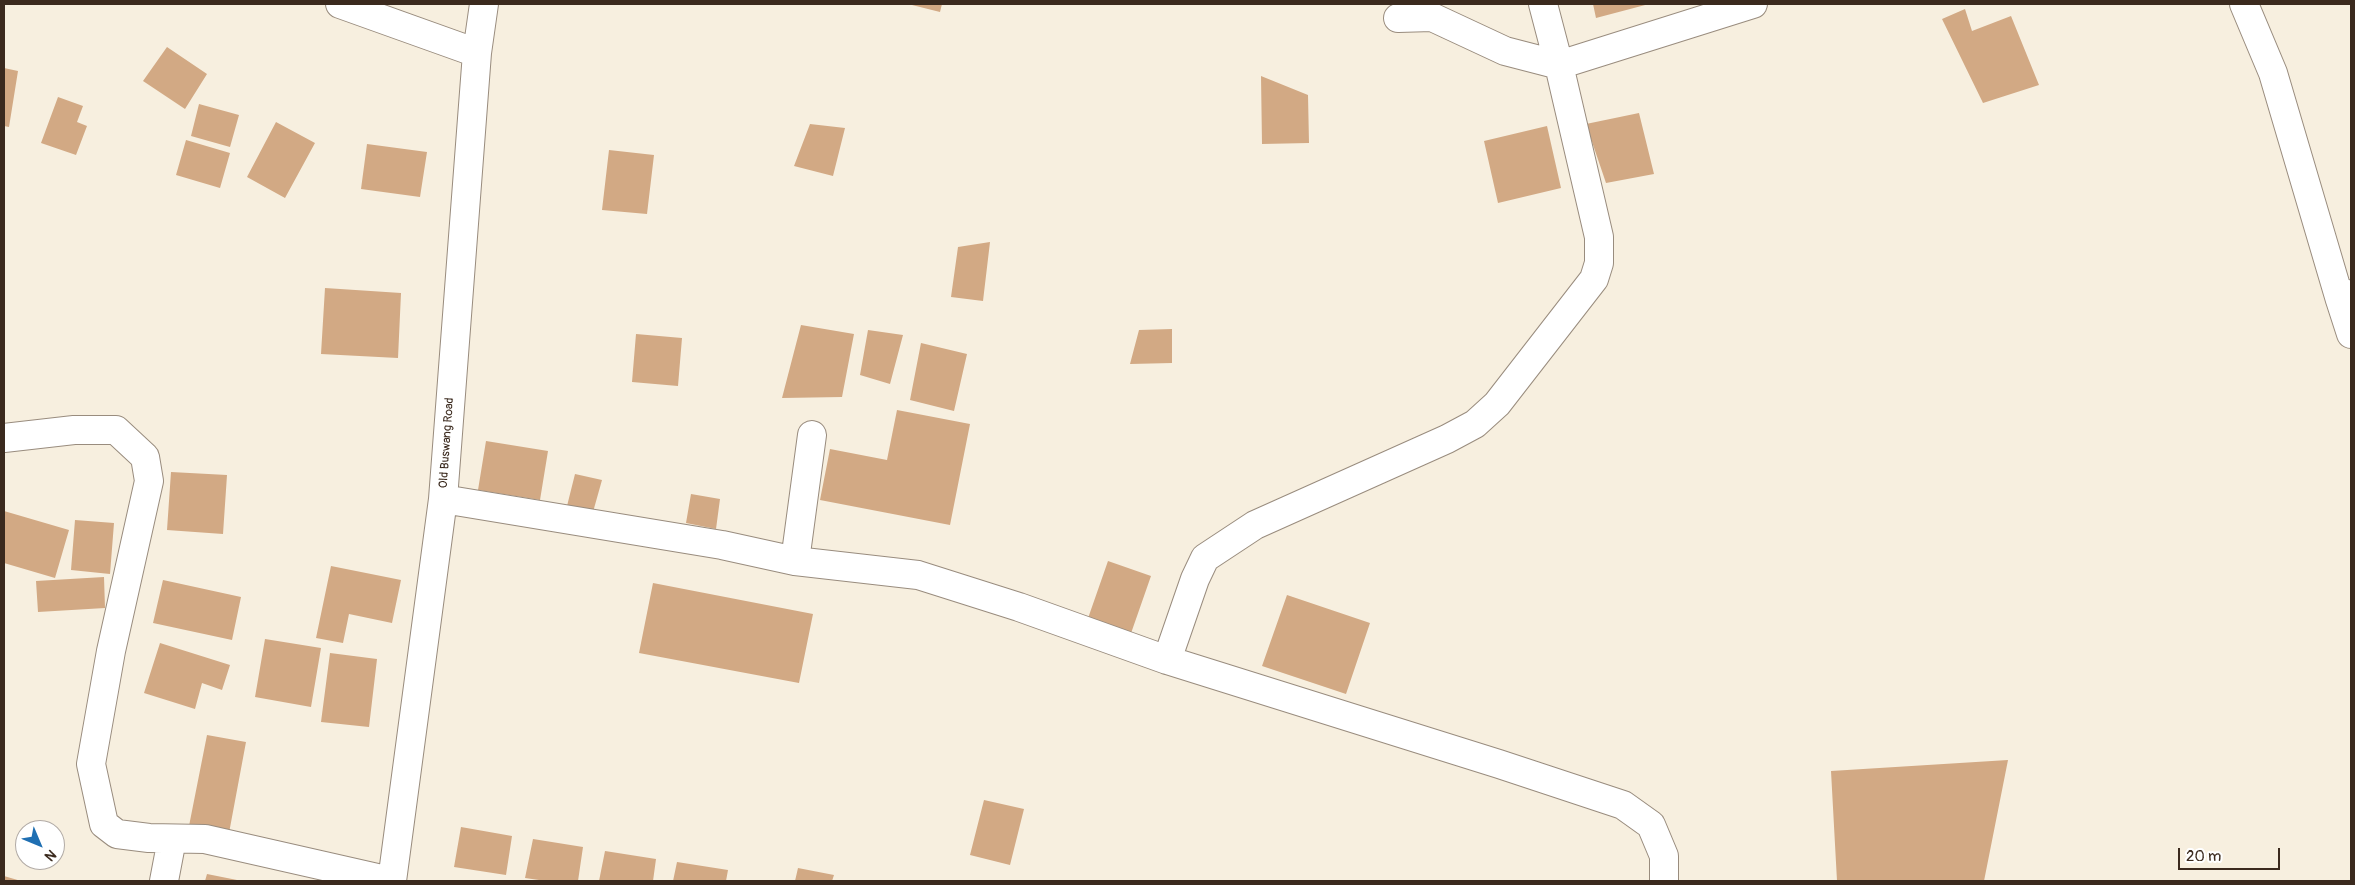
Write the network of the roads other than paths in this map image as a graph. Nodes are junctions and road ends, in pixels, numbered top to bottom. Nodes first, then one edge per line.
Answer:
1 (340, 4) edge
2 (484, 4) edge
3 (1544, 4) edge
4 (1753, 4) edge
5 (2244, 4) edge
6 (1398, 18) dead end
7 (477, 53) junction
8 (1558, 66) junction
9 (2346, 297) edge
10 (2351, 334) edge
11 (812, 435) dead end
12 (4, 438) edge
13 (443, 499) junction
14 (795, 561) junction
15 (1167, 660) junction
16 (172, 839) junction
17 (164, 881) edge
18 (391, 881) edge
19 (1664, 881) edge

1 - 7 street
2 - 7 street, Old Buswang Road
3 - 8 street
4 - 8 street
5 - 9 street
6 - 8 street
7 - 13 street, Old Buswang Road
8 - 15 street
9 - 10 street
11 - 14 street
12 - 16 street
13 - 14 street
13 - 18 street, Old Buswang Road
14 - 15 street
15 - 19 street
16 - 17 street
16 - 18 street

